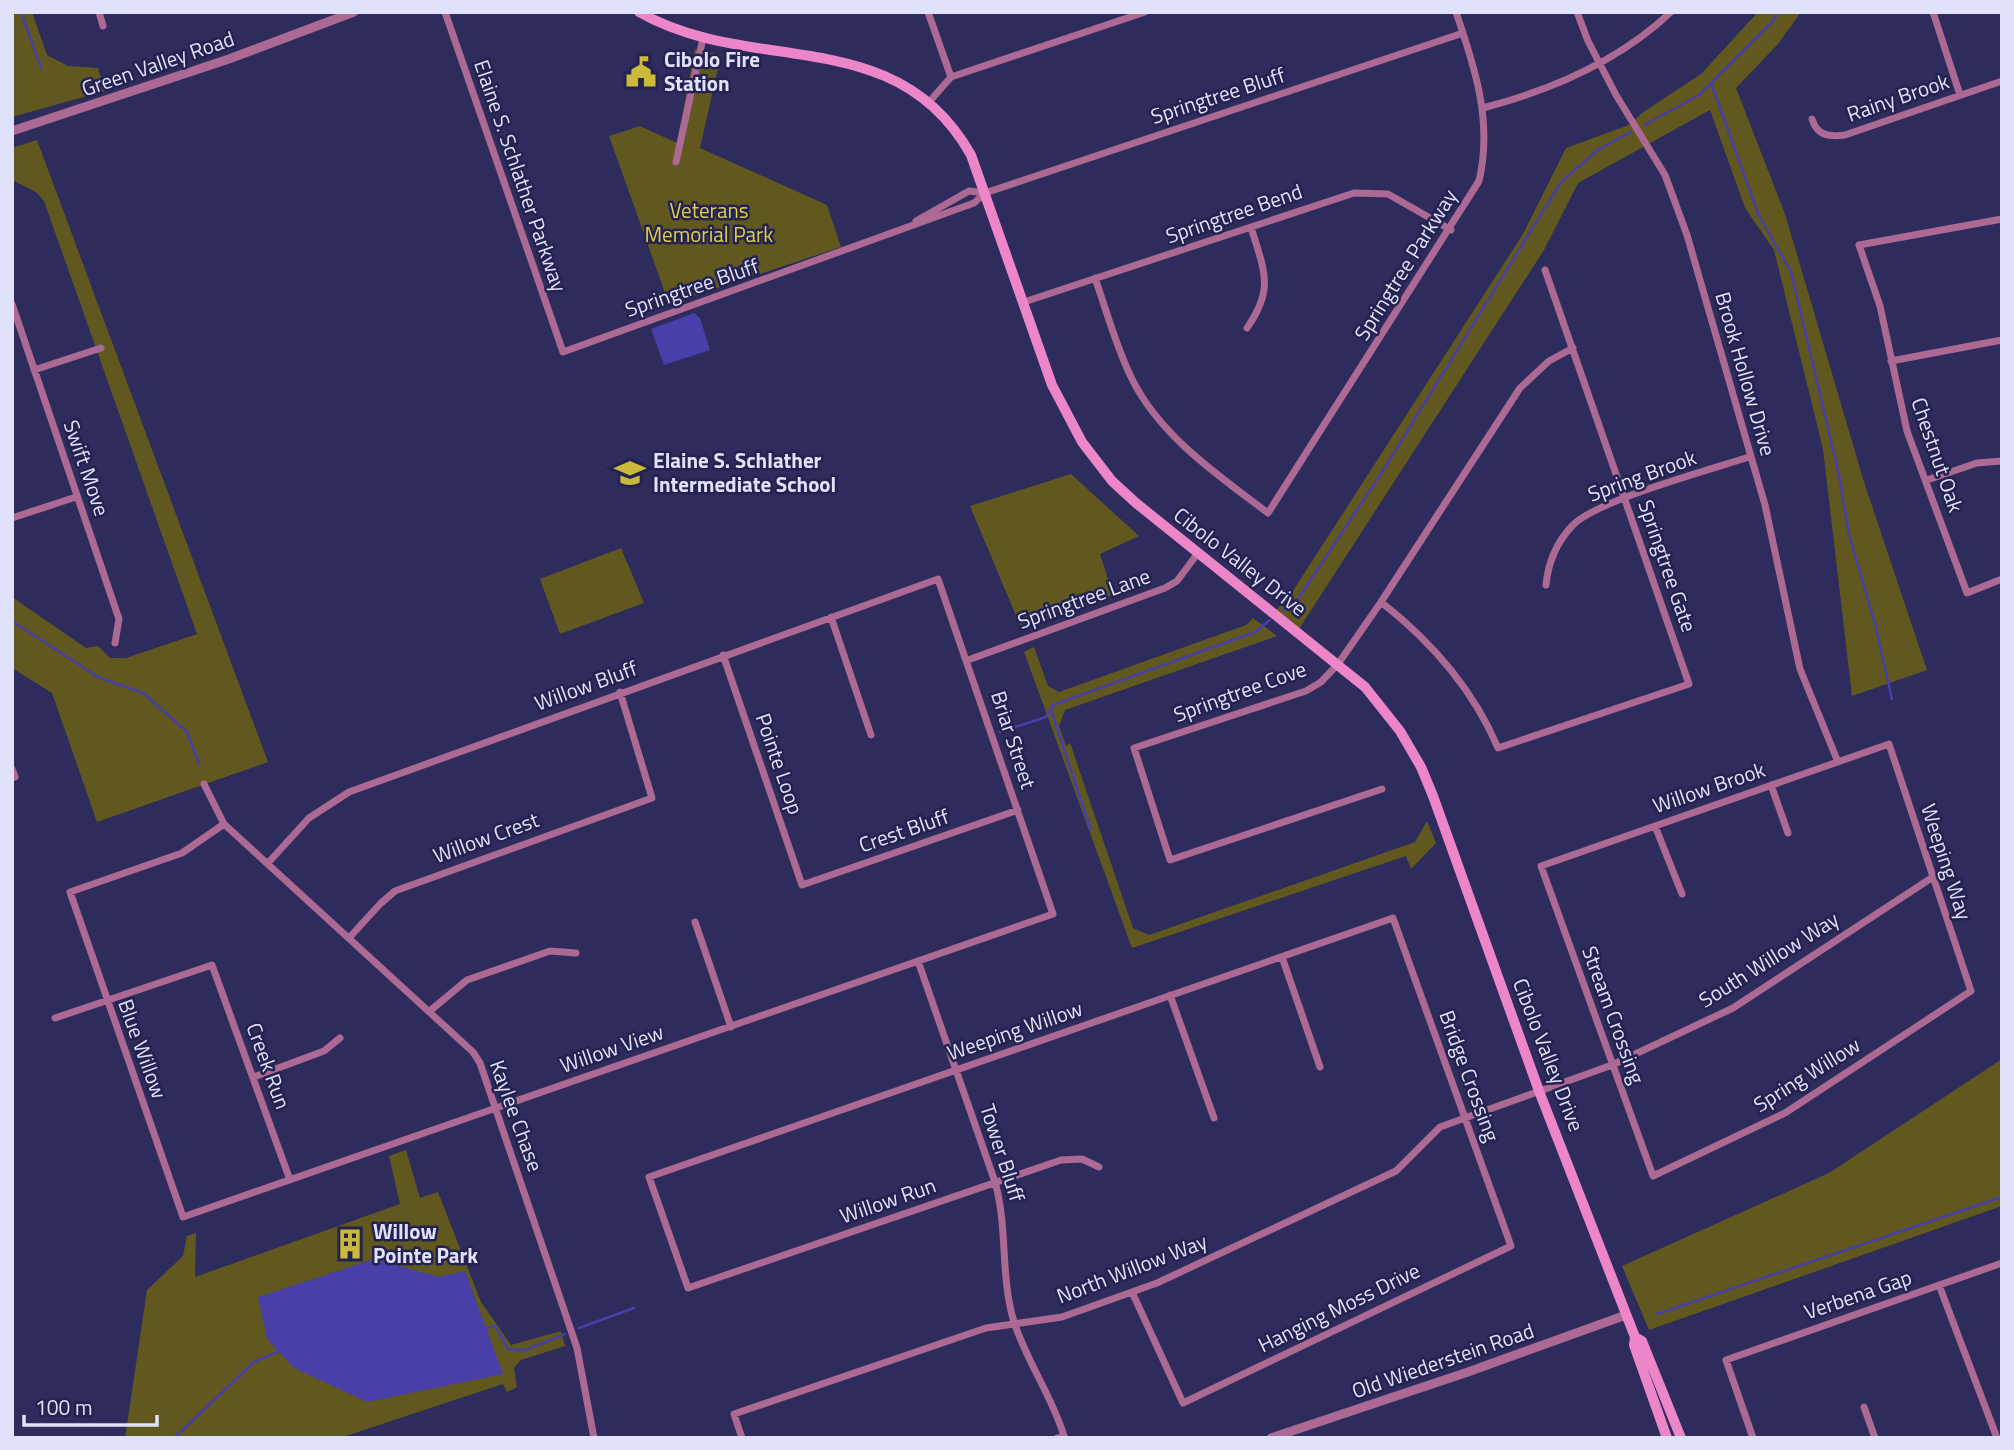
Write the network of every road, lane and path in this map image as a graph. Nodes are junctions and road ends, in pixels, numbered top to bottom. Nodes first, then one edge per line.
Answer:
1 (99, 12) edge
2 (354, 12) edge
3 (445, 12) edge
4 (639, 12) edge
5 (928, 12) edge
6 (1145, 12) edge
7 (1455, 12) edge
8 (1577, 12) edge
9 (1671, 12) edge
10 (1933, 12) edge
11 (103, 26) dead end
12 (1463, 33) junction
13 (703, 38) junction
14 (1600, 64) junction
15 (951, 77) junction
16 (2002, 81) edge
17 (1960, 95) junction
18 (929, 101) junction
19 (1483, 108) junction
20 (1812, 118) dead end
21 (12, 131) edge
22 (676, 162) dead end
23 (985, 193) junction
24 (2002, 219) edge
25 (910, 225) junction
26 (1251, 227) junction
27 (1451, 230) junction
28 (1545, 270) dead end
29 (1096, 278) junction
30 (1024, 302) junction
31 (12, 304) edge
32 (1247, 328) dead end
33 (2002, 340) edge
34 (100, 348) dead end
35 (1573, 348) junction
36 (563, 352) joint
37 (1891, 360) junction
38 (34, 370) junction
39 (1749, 457) junction
40 (2002, 461) edge
41 (1927, 480) junction
42 (76, 496) junction
43 (1626, 498) junction
44 (12, 518) edge
45 (1198, 553) junction
46 (938, 579) joint
47 (2002, 579) edge
48 (1546, 585) dead end
49 (1381, 602) junction
50 (831, 617) junction
51 (115, 643) dead end
52 (723, 655) junction
53 (968, 660) junction
54 (1338, 664) junction
55 (620, 692) junction
56 (871, 735) dead end
57 (1889, 744) joint
58 (1838, 762) junction
59 (204, 784) dead end
60 (1771, 785) junction
61 (1382, 789) dead end
62 (1018, 810) junction
63 (224, 824) junction
64 (1656, 826) junction
65 (1788, 833) dead end
66 (268, 863) junction
67 (1541, 866) joint
68 (1933, 877) junction
69 (802, 885) joint
70 (1682, 894) dead end
71 (1053, 914) joint
72 (1393, 918) joint
73 (695, 922) dead end
74 (349, 938) junction
75 (576, 953) dead end
76 (1282, 957) junction
77 (918, 961) junction
78 (1971, 991) joint
79 (1171, 995) junction
80 (106, 1001) junction
81 (431, 1010) junction
82 (55, 1018) dead end
83 (731, 1027) junction
84 (340, 1038) dead end
85 (1612, 1065) junction
86 (1320, 1067) dead end
87 (956, 1070) junction
88 (254, 1077) junction
89 (1539, 1091) junction
90 (496, 1108) junction
91 (1214, 1118) dead end
92 (1465, 1118) junction
93 (1099, 1167) dead end
94 (1653, 1175) joint
95 (290, 1180) junction
96 (995, 1182) junction
97 (183, 1217) joint
98 (1511, 1246) joint
99 (2002, 1263) edge
100 (1939, 1285) junction
101 (688, 1288) joint
102 (1132, 1292) junction
103 (1626, 1315) junction
104 (1014, 1322) junction
105 (1635, 1337) junction
106 (1864, 1407) dead end
107 (1061, 1437) edge
108 (594, 1438) edge
109 (742, 1438) edge
110 (1271, 1438) edge
111 (1667, 1438) edge
112 (1681, 1438) edge
113 (1753, 1438) edge
114 (1875, 1438) edge
115 (1997, 1438) edge

1 - 11 street
2 - 21 street, Green Valley Road
3 - 36 street, Elaine S. Schlather Parkway
4 - 13 main road, Cibolo Valley Drive
5 - 15 street
6 - 15 street
7 - 12 street, Springtree Parkway
8 - 14 street, Brook Hollow Drive
9 - 14 street
10 - 17 street
12 - 19 street, Springtree Parkway
12 - 23 street, Springtree Bluff
13 - 18 main road, Cibolo Valley Drive
13 - 22 street
14 - 19 street
14 - 39 street, Brook Hollow Drive
15 - 18 street
16 - 17 street, Rainy Brook
17 - 20 street, Rainy Brook
18 - 23 main road, Cibolo Valley Drive
19 - 27 street, Springtree Parkway
23 - 25 street, Springtree Bluff
23 - 25 street, Springtree Bluff
23 - 30 main road, Cibolo Valley Drive
24 - 37 street, Chestnut Oak
25 - 36 street, Springtree Bluff
26 - 27 street, Springtree Bend
26 - 29 street, Springtree Bend
26 - 32 street
27 - 29 street, Springtree Parkway
28 - 35 street, Springtree Gate
29 - 30 street, Springtree Bend
30 - 45 main road, Cibolo Valley Drive
31 - 38 street, Swift Move
33 - 37 street
34 - 38 street
35 - 43 street, Springtree Gate
35 - 49 street, Springtree Cove
37 - 41 street, Chestnut Oak
38 - 42 street, Swift Move
39 - 43 street, Spring Brook
39 - 58 street, Brook Hollow Drive
40 - 41 street
41 - 47 street, Chestnut Oak
42 - 44 street
42 - 51 street, Swift Move
43 - 48 street, Spring Brook
43 - 49 street, Springtree Gate
45 - 53 street, Springtree Lane
45 - 54 main road, Cibolo Valley Drive
46 - 50 street, Willow Bluff
46 - 53 street, Briar Street
49 - 54 street, Springtree Cove
50 - 52 street, Willow Bluff
50 - 56 street
52 - 55 street, Willow Bluff
52 - 69 street, Pointe Loop
53 - 62 street, Briar Street
54 - 61 street, Springtree Cove
54 - 89 main road, Cibolo Valley Drive
55 - 66 street, Willow Bluff
55 - 74 street, Willow Crest
57 - 58 street, Willow Brook
57 - 68 street, Weeping Way
58 - 60 street, Willow Brook
59 - 63 street, Kaylee Chase
60 - 64 street, Willow Brook
60 - 65 street
62 - 69 street, Crest Bluff
62 - 71 street, Briar Street
63 - 66 street, Kaylee Chase
63 - 80 street, Blue Willow
64 - 67 street, Willow Brook
64 - 70 street
66 - 74 street, Kaylee Chase
67 - 85 street, Stream Crossing
68 - 78 street, Weeping Way
68 - 85 street, South Willow Way
71 - 77 street, Willow View
72 - 76 street, Weeping Willow
72 - 92 street, Bridge Crossing
73 - 83 street
74 - 81 street, Kaylee Chase
75 - 81 street
76 - 79 street, Weeping Willow
76 - 86 street
77 - 83 street, Willow View
77 - 87 street, Tower Bluff
78 - 94 street, Spring Willow
79 - 87 street, Weeping Willow
79 - 91 street
80 - 82 street
80 - 88 street, Creek Run
80 - 97 street, Blue Willow
81 - 90 street, Kaylee Chase
83 - 90 street, Willow View
84 - 88 street
85 - 89 street, South Willow Way
85 - 94 street, Stream Crossing
87 - 96 street, Tower Bluff
87 - 101 street, Weeping Willow
88 - 95 street, Creek Run
89 - 92 street, North Willow Way
89 - 103 main road, Cibolo Valley Drive
90 - 95 street, Willow View
90 - 108 street, Kaylee Chase
92 - 98 street, Bridge Crossing
92 - 102 street, North Willow Way
93 - 96 street, Willow Run
95 - 97 street, Willow View
96 - 101 street, Willow Run
96 - 104 street, Tower Bluff
98 - 102 street, Hanging Moss Drive
99 - 100 street, Verbena Gap
100 - 113 street, Verbena Gap
100 - 115 street
102 - 104 street, North Willow Way
103 - 105 main road, Cibolo Valley Drive
103 - 110 street, Old Wiederstein Road
104 - 107 street, Tower Bluff
104 - 109 street, North Willow Way
105 - 111 main road, Cibolo Valley Drive
105 - 112 main road, Cibolo Valley Drive
106 - 114 street

